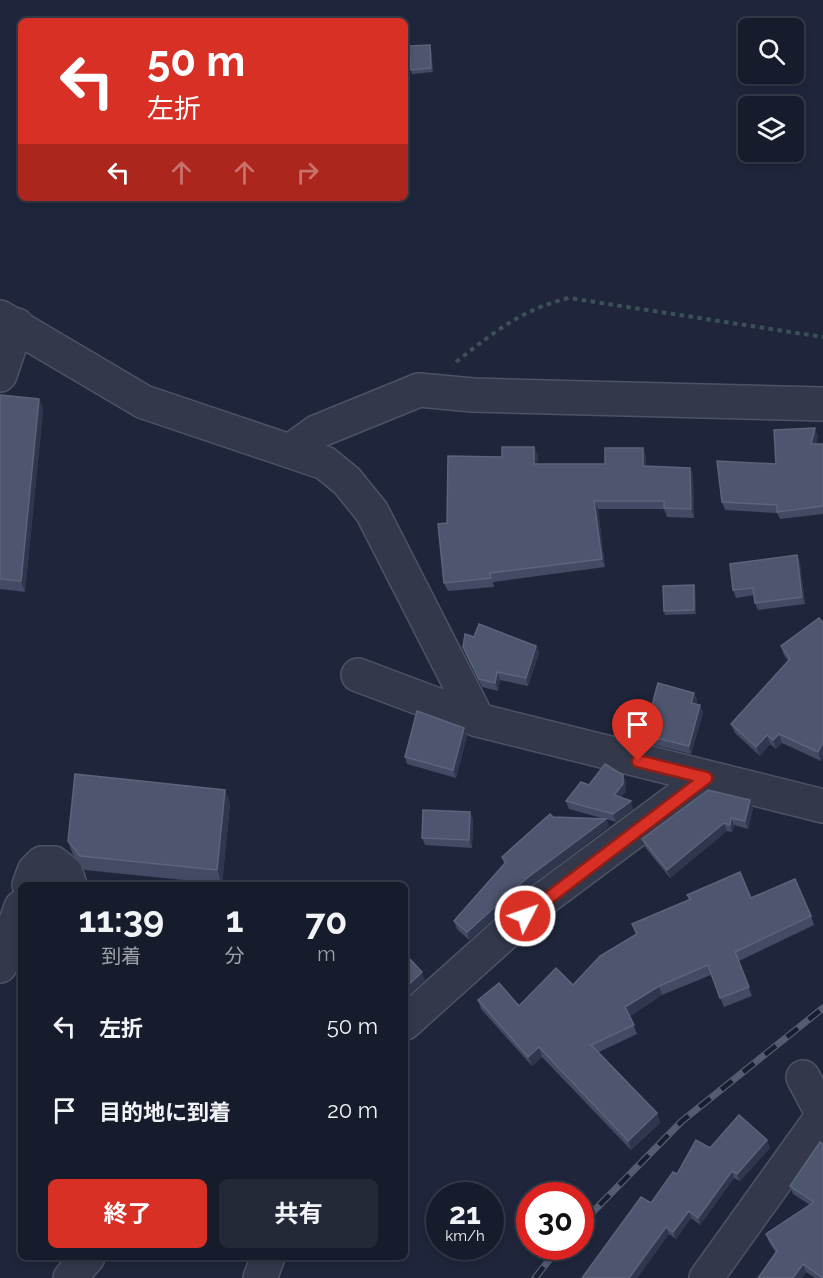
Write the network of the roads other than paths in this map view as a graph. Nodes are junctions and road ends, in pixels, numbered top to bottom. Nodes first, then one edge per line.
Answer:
1 (9, 321) edge
2 (0, 375) edge
3 (823, 404) edge
4 (290, 451) junction
5 (358, 675) dead end
6 (478, 720) junction
7 (706, 778) junction
8 (823, 806) edge
9 (30, 882) edge
10 (69, 882) edge
11 (18, 915) edge
12 (0, 966) edge
13 (408, 1020) edge
14 (803, 1077) dead end
15 (823, 1115) edge
16 (85, 1260) edge
17 (267, 1260) edge
18 (70, 1278) edge
19 (260, 1278) edge
20 (706, 1278) edge

1 - 2 street
1 - 4 street
3 - 4 street
4 - 6 street
5 - 6 street
6 - 7 street
7 - 8 street
7 - 13 street
9 - 10 street
11 - 12 street
14 - 15 street
15 - 20 street
16 - 18 street
17 - 19 street

